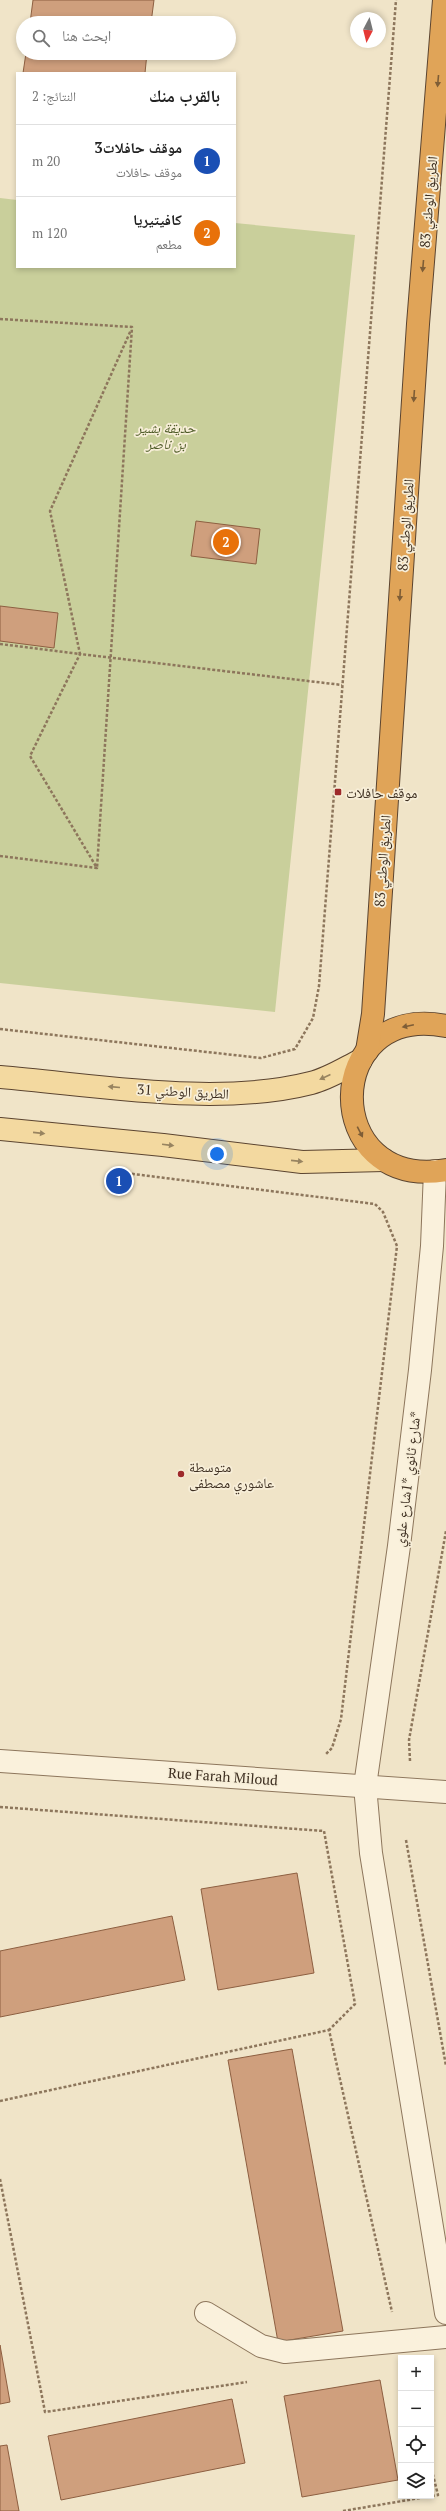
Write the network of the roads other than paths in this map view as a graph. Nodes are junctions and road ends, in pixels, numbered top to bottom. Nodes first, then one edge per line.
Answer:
1 (444, 0) edge
2 (446, 1026) edge
3 (364, 1056) junction
4 (0, 1076) edge
5 (0, 1129) edge
6 (384, 1160) junction
7 (441, 1171) edge
8 (0, 1761) edge
9 (365, 1786) junction
10 (440, 1792) edge
11 (206, 2313) dead end
12 (446, 2313) edge
13 (446, 2337) edge

1 -> 3 highway, الطريق الوطني 83
2 -> 3 highway
3 -> 4 main road, الطريق الوطني 31
3 -> 6 highway
5 -> 6 main road
6 - 7 highway
7 - 9 street, شارع ثانوي *1شارع علوي*
8 - 9 street, Rue Farah Miloud
9 - 10 street, Rue Farah Miloud
9 - 12 street, شارع ثانوي *1شارع علوي*
11 - 13 street

